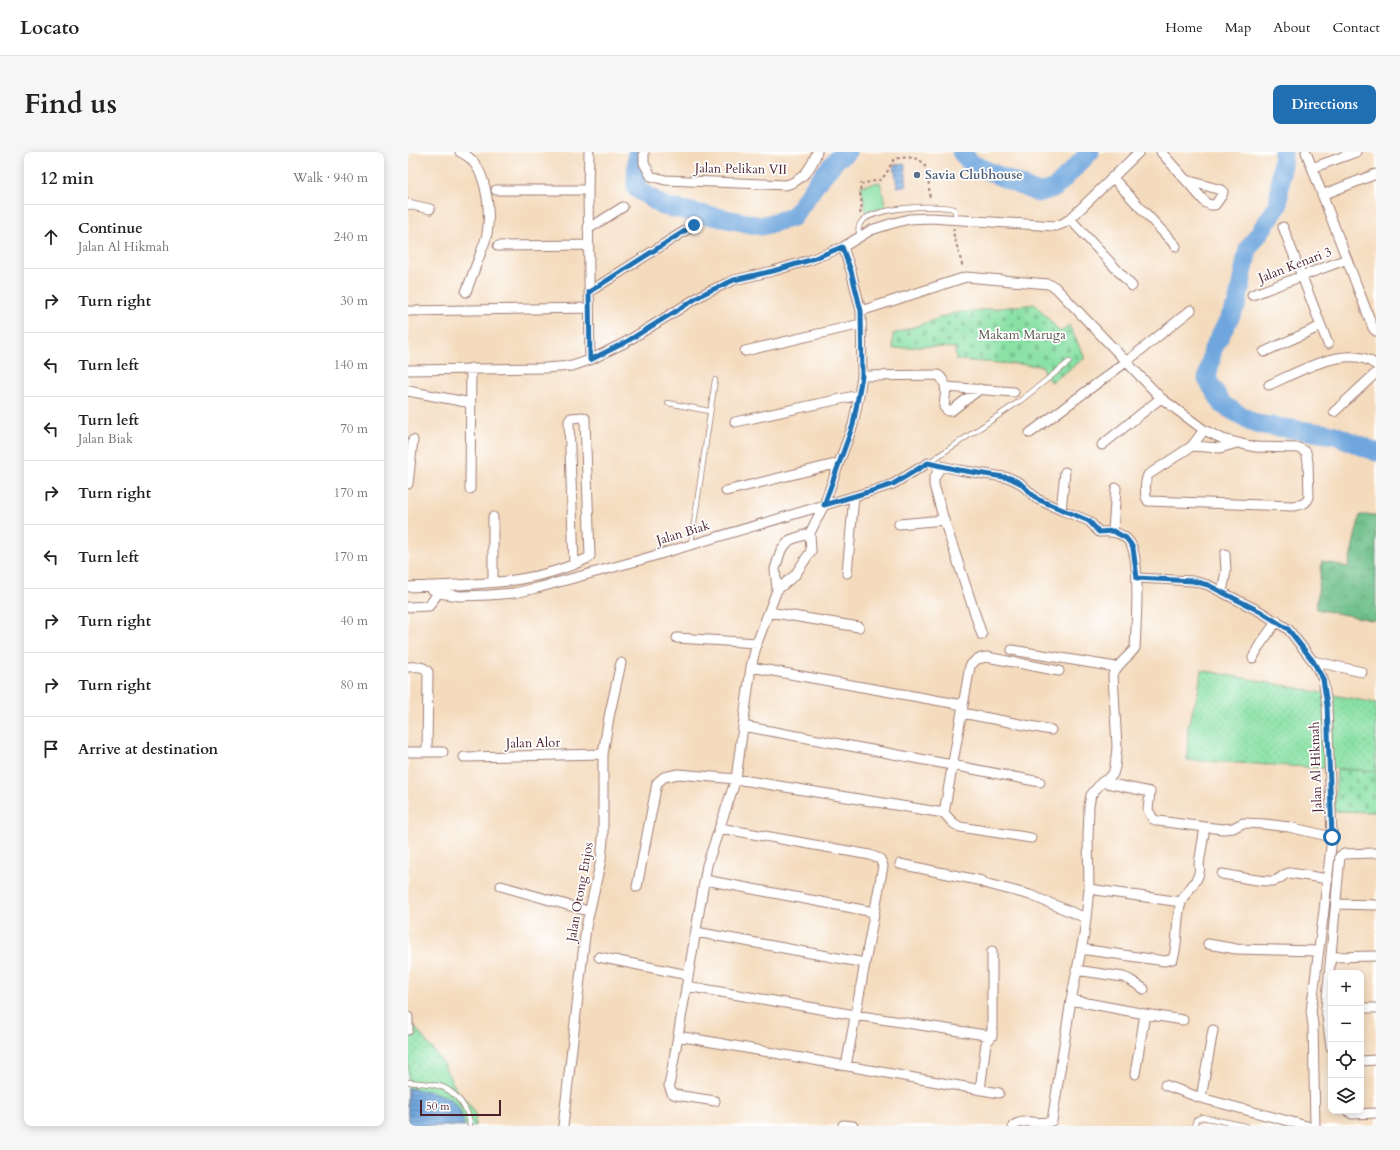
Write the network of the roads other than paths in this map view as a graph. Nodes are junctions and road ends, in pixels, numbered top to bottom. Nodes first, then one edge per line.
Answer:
1 (460, 152) edge
2 (589, 152) edge
3 (644, 152) edge
4 (817, 152) edge
5 (1139, 152) edge
6 (1161, 152) edge
7 (1306, 152) edge
8 (1356, 152) edge
9 (1312, 168) junction
10 (1376, 174) edge
11 (1112, 177) junction
12 (1186, 180) dead end
13 (496, 190) dead end
14 (588, 190) junction
15 (1322, 195) junction
16 (408, 204) edge
17 (623, 207) dead end
18 (430, 209) dead end
19 (955, 219) junction
20 (1070, 219) junction
21 (694, 225) dead end
22 (1283, 227) dead end
23 (588, 229) junction
24 (861, 236) junction
25 (588, 245) junction
26 (498, 246) dead end
27 (1176, 246) dead end
28 (842, 247) junction
29 (1347, 259) junction
30 (1301, 276) junction
31 (1132, 286) dead end
32 (466, 292) dead end
33 (589, 292) junction
34 (1252, 295) dead end
35 (589, 308) junction
36 (1191, 310) dead end
37 (408, 311) edge
38 (861, 311) junction
39 (861, 324) junction
40 (1321, 326) junction
41 (1376, 331) edge
42 (1328, 344) dead end
43 (745, 351) dead end
44 (1264, 352) dead end
45 (590, 360) junction
46 (1069, 362) dead end
47 (1126, 362) junction
48 (1376, 364) edge
49 (471, 368) junction
50 (408, 370) edge
51 (1376, 373) edge
52 (862, 376) junction
53 (715, 380) dead end
54 (1269, 385) dead end
55 (946, 387) junction
56 (980, 389) junction
57 (408, 391) edge
58 (1014, 392) dead end
59 (859, 395) junction
60 (1162, 398) junction
61 (471, 403) junction
62 (668, 403) dead end
63 (709, 411) junction
64 (1334, 412) dead end
65 (735, 422) dead end
66 (1204, 430) junction
67 (1030, 433) dead end
68 (413, 440) dead end
69 (1237, 443) junction
70 (1102, 445) dead end
71 (1192, 446) junction
72 (839, 463) junction
73 (928, 463) junction
74 (941, 466) junction
75 (1065, 472) dead end
76 (408, 484) edge
77 (588, 488) junction
78 (1116, 488) dead end
79 (470, 489) dead end
80 (572, 489) junction
81 (726, 491) dead end
82 (854, 496) junction
83 (824, 505) junction
84 (1061, 510) junction
85 (493, 517) dead end
86 (944, 520) junction
87 (899, 524) dead end
88 (1113, 531) junction
89 (810, 533) junction
90 (690, 544) junction
91 (1225, 554) dead end
92 (574, 565) junction
93 (847, 573) dead end
94 (1137, 578) junction
95 (493, 582) junction
96 (427, 586) junction
97 (408, 587) edge
98 (778, 590) junction
99 (1222, 592) junction
100 (438, 593) junction
101 (408, 607) edge
102 (769, 612) junction
103 (1277, 621) junction
104 (859, 627) dead end
105 (982, 635) dead end
106 (677, 638) dead end
107 (757, 643) junction
108 (1012, 650) dead end
109 (1254, 658) dead end
110 (1313, 661) junction
111 (621, 663) dead end
112 (408, 667) edge
113 (751, 667) junction
114 (1116, 667) junction
115 (1059, 671) dead end
116 (1362, 672) dead end
117 (963, 709) junction
118 (743, 726) junction
119 (1051, 730) dead end
120 (408, 752) edge
121 (427, 752) junction
122 (443, 752) dead end
123 (603, 754) junction
124 (464, 757) dead end
125 (952, 765) junction
126 (736, 779) junction
127 (1040, 782) dead end
128 (1102, 782) junction
129 (944, 813) junction
130 (1205, 826) junction
131 (720, 828) junction
132 (1332, 837) junction
133 (1031, 838) dead end
134 (1376, 853) edge
135 (900, 864) dead end
136 (1222, 874) dead end
137 (705, 880) junction
138 (1328, 880) junction
139 (501, 886) dead end
140 (637, 887) dead end
141 (1089, 889) junction
142 (1181, 902) junction
143 (1336, 904) junction
144 (1376, 905) edge
145 (588, 911) junction
146 (874, 912) junction
147 (1086, 918) junction
148 (696, 932) junction
149 (1208, 944) dead end
150 (1080, 949) junction
151 (992, 951) dead end
152 (1318, 951) junction
153 (1376, 956) edge
154 (599, 957) dead end
155 (1331, 957) junction
156 (865, 963) junction
157 (1076, 970) junction
158 (688, 975) junction
159 (686, 986) junction
160 (1144, 990) dead end
161 (1071, 1000) junction
162 (1328, 1006) edge
163 (1364, 1008) edge
164 (1376, 1008) edge
165 (1145, 1014) junction
166 (855, 1015) junction
167 (408, 1017) edge
168 (1183, 1020) dead end
169 (408, 1030) edge
170 (1212, 1030) dead end
171 (678, 1036) junction
172 (992, 1036) junction
173 (1376, 1060) edge
174 (1364, 1062) edge
175 (846, 1066) junction
176 (1135, 1074) dead end
177 (408, 1082) edge
178 (1165, 1085) dead end
179 (980, 1090) junction
180 (999, 1093) dead end
181 (1201, 1098) junction
182 (715, 1101) dead end
183 (1376, 1113) edge
184 (1364, 1114) edge
185 (843, 1124) dead end
186 (470, 1126) edge
187 (563, 1126) edge
188 (853, 1126) edge
189 (1013, 1126) edge
190 (1194, 1126) edge
191 (1246, 1126) edge
192 (1307, 1126) edge
193 (1315, 1126) edge

1 - 32 street
2 - 14 street
3 - 4 street, Jalan Pelikan VII
5 - 11 street
6 - 12 street
7 - 9 street
8 - 9 street
9 - 15 street
10 - 15 street
11 - 20 street
11 - 27 street
13 - 14 street
14 - 23 street
15 - 29 street
16 - 18 street
17 - 23 street
19 - 20 street
19 - 24 street
19 - 24 lane
20 - 31 street
21 - 33 street
22 - 30 street
23 - 25 street
24 - 28 street
25 - 26 street
25 - 33 street
28 - 38 street
28 - 45 street
29 - 30 street, Jalan Kenari 3
29 - 41 street
30 - 34 street, Jalan Kenari 3
30 - 40 street
33 - 35 street
35 - 37 street
35 - 45 street
36 - 47 street
38 - 39 street
38 - 47 street
39 - 43 street
39 - 52 street
40 - 42 street
40 - 44 street
45 - 49 street
46 - 73 lane
47 - 60 street
47 - 67 street
48 - 54 street
49 - 50 street
49 - 61 street
51 - 64 street
52 - 55 street
52 - 59 street
53 - 63 lane
55 - 56 street
55 - 56 street
56 - 58 street
57 - 61 street
59 - 65 street
59 - 72 street
60 - 66 street
60 - 70 street
61 - 79 street
62 - 63 lane
63 - 90 lane
66 - 69 street
66 - 71 street
68 - 76 street
69 - 71 street
69 - 71 street
72 - 81 street
72 - 83 street
73 - 74 street
73 - 82 street, Jalan Biak
74 - 84 street
74 - 86 street
75 - 84 street
77 - 80 street
77 - 80 street
77 - 92 street
78 - 88 street
80 - 92 street
82 - 83 street, Jalan Biak
82 - 93 street
83 - 89 street
83 - 90 street, Jalan Biak
84 - 88 street
85 - 95 street
86 - 87 street
86 - 105 street
88 - 94 street
89 - 98 street
89 - 98 street
90 - 100 street, Jalan Biak
91 - 99 street
92 - 95 street
94 - 99 street, Jalan Al Hikmah
94 - 114 street
95 - 96 street
96 - 97 street
96 - 100 street, Jalan Biak
98 - 102 street
99 - 103 street, Jalan Al Hikmah
100 - 101 street
102 - 104 street
102 - 107 street
103 - 109 street
103 - 110 street, Jalan Al Hikmah
106 - 107 street
107 - 113 street
108 - 114 street
110 - 116 street
110 - 132 street, Jalan Al Hikmah
111 - 123 street, Jalan Otong Enjos
112 - 121 street
113 - 117 street
113 - 118 street
114 - 128 street
115 - 117 street
117 - 119 street
117 - 125 street
118 - 125 street
118 - 126 street
120 - 121 street
121 - 122 street
123 - 124 street, Jalan Alor
123 - 145 street, Jalan Otong Enjos
125 - 127 street
125 - 129 street
126 - 129 street
126 - 131 street
126 - 140 street
128 - 130 street
128 - 141 street
129 - 133 street
130 - 132 street
130 - 142 street
131 - 137 street
131 - 146 street
132 - 138 street, Jalan Al Hikmah
134 - 143 street
135 - 147 street
136 - 138 street
137 - 146 street
137 - 148 street
138 - 152 street, Jalan Al Hikmah
139 - 145 street
141 - 142 street
141 - 147 street
142 - 150 street
143 - 144 street
143 - 155 street
145 - 187 street, Jalan Otong Enjos
146 - 156 street
147 - 150 street
148 - 156 street
148 - 158 street
149 - 152 street
150 - 157 street
151 - 172 street
152 - 193 street, Jalan Al Hikmah
153 - 155 street
154 - 158 street
155 - 162 street
156 - 166 street
157 - 160 street
157 - 161 street
158 - 159 street
159 - 166 street
159 - 171 street
161 - 165 street
161 - 189 street
163 - 164 street
165 - 168 street
165 - 176 street
166 - 172 street
166 - 175 street
167 - 169 street
170 - 181 street
171 - 175 street
171 - 182 street
172 - 179 street
173 - 174 street
175 - 179 street
177 - 186 lane
178 - 181 street
179 - 180 street
181 - 192 street
183 - 184 street
185 - 188 street
190 - 191 lane

